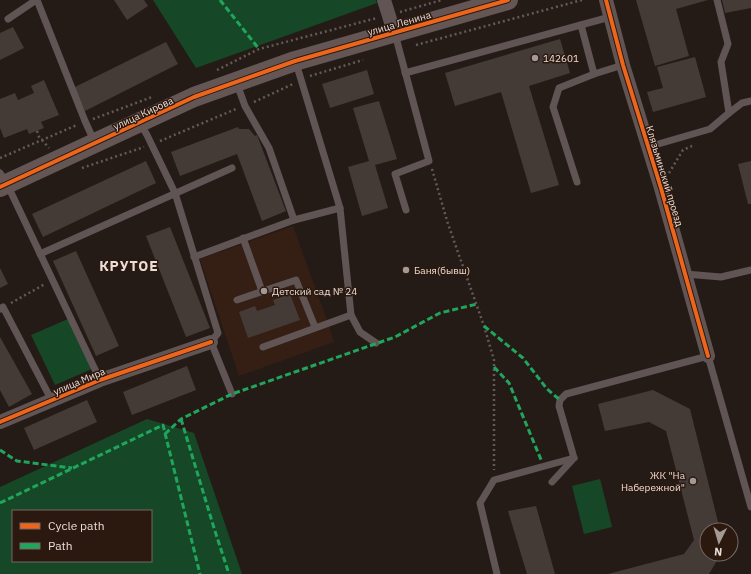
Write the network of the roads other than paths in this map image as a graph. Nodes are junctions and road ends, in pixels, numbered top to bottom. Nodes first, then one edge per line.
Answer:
1 (37, 0) edge
2 (384, 0) edge
3 (508, 0) edge
4 (606, 0) edge
5 (717, 0) edge
6 (610, 18) junction
7 (8, 19) dead end
8 (582, 25) junction
9 (397, 41) junction
10 (295, 61) junction
11 (623, 65) junction
12 (405, 73) junction
13 (594, 74) junction
14 (236, 82) junction
15 (751, 101) edge
16 (729, 113) junction
17 (140, 123) junction
18 (95, 143) junction
19 (648, 147) junction
20 (232, 168) dead end
21 (2, 181) edge
22 (577, 182) dead end
23 (175, 193) junction
24 (340, 208) junction
25 (406, 210) dead end
26 (294, 220) junction
27 (243, 238) junction
28 (40, 254) junction
29 (194, 258) junction
30 (751, 270) edge
31 (685, 274) junction
32 (262, 291) junction
33 (237, 300) dead end
34 (1, 308) edge
35 (351, 315) junction
36 (315, 327) junction
37 (211, 342) junction
38 (376, 343) dead end
39 (264, 347) dead end
40 (708, 356) junction
41 (100, 380) junction
42 (232, 394) dead end
43 (52, 401) junction
44 (0, 422) edge
45 (574, 458) junction
46 (552, 482) dead end
47 (751, 506) edge
48 (497, 574) edge

1 - 7 lane
1 - 18 lane
2 - 9 street
3 - 9 street, улица Ленина
4 - 6 street, Клязьминский проезд
5 - 16 lane
6 - 8 lane
6 - 11 street, Клязьминский проезд
8 - 12 lane
8 - 13 lane
9 - 10 street, улица Ленина
9 - 12 lane
10 - 14 street, улица Кирова
10 - 24 lane
11 - 13 lane
11 - 19 street, Клязьминский проезд
12 - 25 lane
13 - 22 lane
14 - 17 street, улица Кирова
14 - 26 lane
15 - 16 lane
16 - 19 lane
17 - 18 street, улица Кирова
17 - 23 lane
18 - 21 street, улица Кирова
19 - 31 street, Клязьминский проезд
20 - 23 lane
21 - 28 lane
23 - 28 lane
23 - 29 lane
24 - 26 lane
24 - 35 lane
26 - 27 lane
27 - 29 lane
27 - 32 lane
28 - 41 lane
29 - 37 lane
30 - 31 lane
31 - 40 street, Клязьминский проезд
32 - 33 lane
32 - 36 lane
34 - 43 lane
35 - 36 lane
35 - 38 lane
36 - 39 lane
37 - 41 street, улица Мира
37 - 42 lane
40 - 45 lane
40 - 47 lane, Клязьминский проезд
41 - 43 street, улица Мира
43 - 44 street, улица Мира
45 - 46 lane
45 - 48 lane

